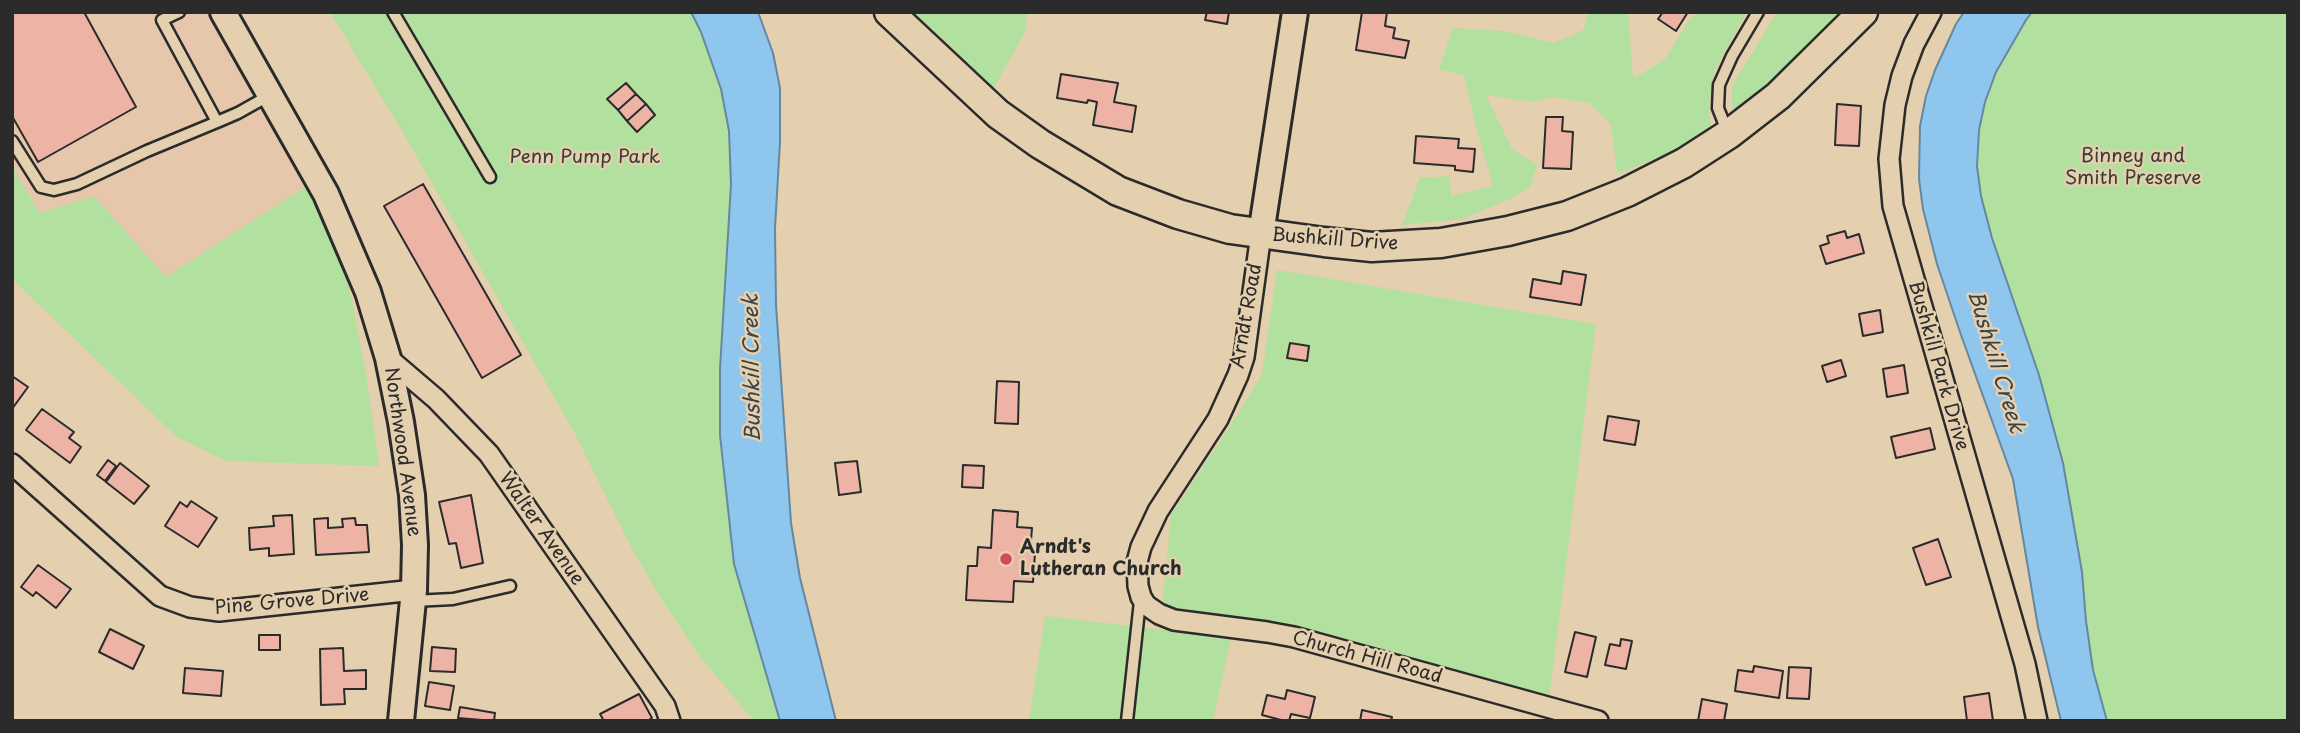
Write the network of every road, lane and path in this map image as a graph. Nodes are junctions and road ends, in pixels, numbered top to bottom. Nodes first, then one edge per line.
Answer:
1 (179, 12) edge
2 (223, 12) edge
3 (393, 12) edge
4 (889, 12) edge
5 (1295, 12) edge
6 (1758, 12) edge
7 (1863, 12) edge
8 (1931, 12) edge
9 (270, 95) junction
10 (216, 122) junction
11 (1729, 134) junction
12 (12, 141) edge
13 (490, 177) dead end
14 (1261, 234) junction
15 (388, 358) junction
16 (12, 464) edge
17 (510, 586) dead end
18 (413, 596) junction
19 (1141, 597) junction
20 (401, 721) edge
21 (670, 721) edge
22 (1127, 721) edge
23 (1598, 721) edge
24 (2037, 721) edge

1 - 10 lane
2 - 9 street, Northwood Avenue
3 - 13 lane
4 - 14 main road, Bushkill Drive
5 - 14 street, Arndt Road
6 - 11 lane
7 - 11 main road, Bushkill Drive
8 - 24 street, Bushkill Park Drive
9 - 10 lane
9 - 15 street, Northwood Avenue
10 - 12 lane
11 - 14 main road, Bushkill Drive
14 - 19 street, Arndt Road
15 - 18 street, Northwood Avenue
15 - 21 street, Walter Avenue
16 - 18 street, Pine Grove Drive
17 - 18 lane
18 - 20 street, Northwood Avenue
19 - 22 lane
19 - 23 street, Church Hill Road

